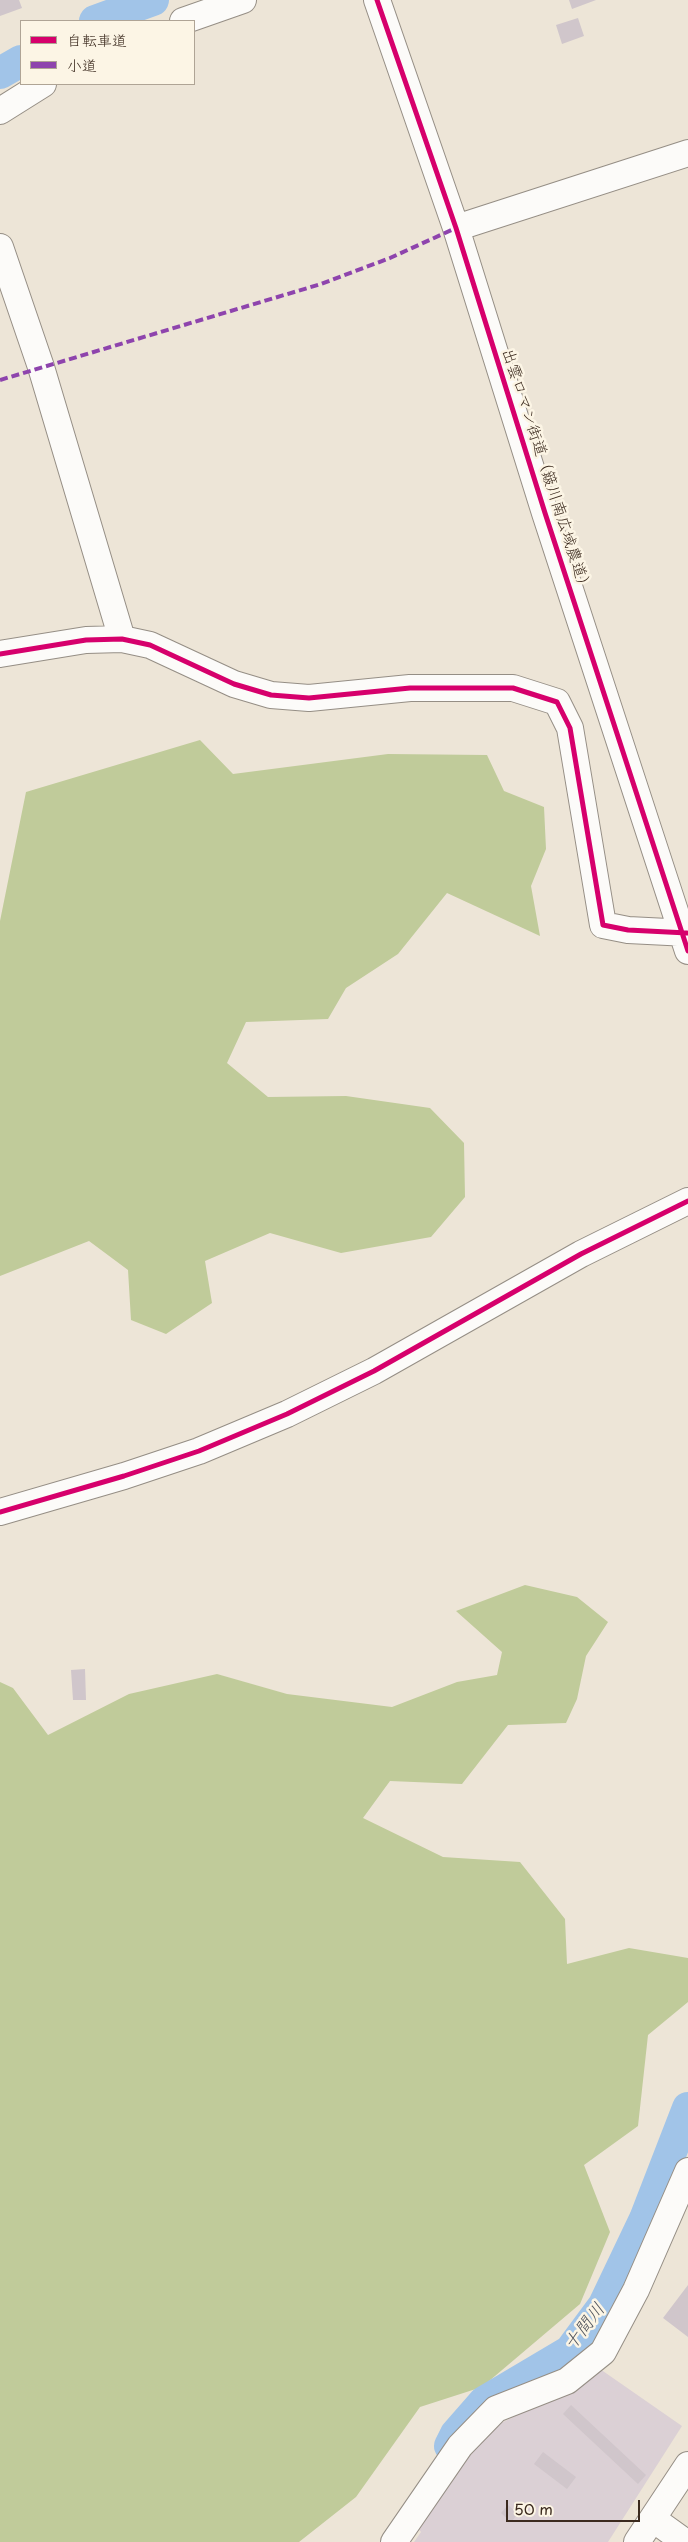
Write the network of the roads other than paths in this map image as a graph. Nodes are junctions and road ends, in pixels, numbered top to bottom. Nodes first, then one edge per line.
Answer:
1 (243, 0) edge
2 (377, 0) edge
3 (186, 20) edge
4 (41, 85) edge
5 (0, 111) edge
6 (688, 153) edge
7 (456, 228) junction
8 (0, 247) edge
9 (122, 639) junction
10 (0, 654) edge
11 (686, 939) edge
12 (688, 1201) edge
13 (0, 1512) edge
14 (688, 2172) edge
15 (688, 2465) edge
16 (653, 2519) junction
17 (394, 2542) edge
18 (637, 2542) edge
19 (685, 2542) edge

1 - 3 street
2 - 7 street, 出雲ロマン街道（簸川南広域農道）
4 - 5 street
6 - 7 street
7 - 11 street, 出雲ロマン街道（簸川南広域農道）
8 - 9 street
9 - 10 street
9 - 11 street
12 - 13 street
14 - 17 street
15 - 16 street
16 - 18 street
16 - 19 street

